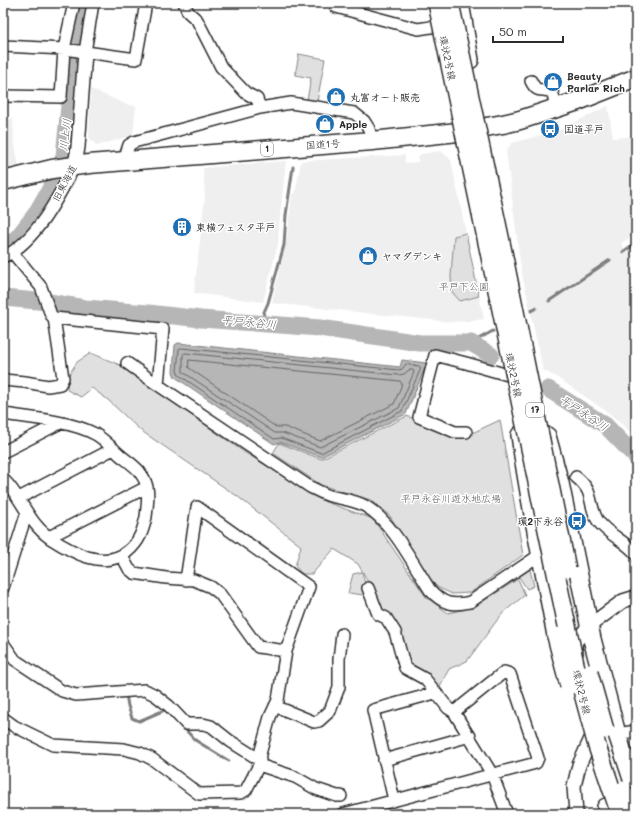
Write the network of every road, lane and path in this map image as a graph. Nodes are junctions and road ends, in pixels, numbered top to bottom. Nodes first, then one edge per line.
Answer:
1 (74, 3) edge
2 (93, 3) edge
3 (146, 3) edge
4 (184, 3) edge
5 (336, 3) edge
6 (429, 3) edge
7 (436, 3) edge
8 (450, 3) edge
9 (460, 3) edge
10 (437, 26) junction
11 (3, 46) edge
12 (65, 49) junction
13 (82, 52) junction
14 (636, 78) edge
15 (531, 81) dead end
16 (3, 96) edge
17 (260, 108) junction
18 (557, 108) junction
19 (483, 128) junction
20 (458, 132) junction
21 (372, 141) junction
22 (124, 160) junction
23 (64, 167) junction
24 (3, 181) edge
25 (8, 255) edge
26 (53, 317) junction
27 (127, 363) dead end
28 (508, 375) junction
29 (3, 380) edge
30 (158, 385) junction
31 (3, 414) edge
32 (60, 423) junction
33 (466, 432) dead end
34 (113, 449) junction
35 (3, 452) edge
36 (576, 477) dead end
37 (3, 479) edge
38 (147, 487) junction
39 (18, 498) junction
40 (27, 512) junction
41 (49, 537) junction
42 (541, 554) junction
43 (636, 554) edge
44 (122, 556) junction
45 (186, 580) junction
46 (3, 588) edge
47 (368, 588) dead end
48 (636, 597) edge
49 (589, 626) junction
50 (342, 634) dead end
51 (3, 643) edge
52 (286, 651) junction
53 (435, 693) junction
54 (275, 706) junction
55 (454, 712) junction
56 (3, 718) edge
57 (636, 731) edge
58 (617, 734) junction
59 (470, 736) junction
60 (384, 760) junction
61 (260, 763) junction
62 (492, 774) junction
63 (636, 791) edge
64 (341, 796) dead end
65 (394, 800) junction
66 (361, 812) edge
67 (611, 812) edge
68 (343, 814) edge
69 (508, 814) edge
70 (576, 814) edge
71 (633, 814) edge

1 - 12 street
2 - 13 street, 旧東海道
3 - 13 street
4 - 17 street
5 - 10 street
6 - 10 main road
7 - 67 main road, 環状2号線 / 17, bridge
8 - 71 main road, 環状2号線 / 17, bridge
9 - 19 main road
10 - 20 main road
11 - 12 street
12 - 13 street
12 - 16 street
13 - 23 street, 旧東海道
14 - 18 highway, 国道1号 / 1
15 - 18 street
17 - 21 street
17 - 22 street
18 - 19 highway, 国道1号 / 1
19 - 20 highway, 国道1号 / 1
19 - 49 main road
20 - 21 highway, 国道1号 / 1
20 - 28 main road
21 - 22 highway, 国道1号 / 1
22 - 23 highway, 国道1号 / 1
23 - 24 highway, 国道1号 / 1
23 - 25 street, 旧東海道
25 - 26 street
26 - 29 street
26 - 30 street
27 - 30 street
28 - 33 street
28 - 42 main road
30 - 42 street
31 - 32 street
32 - 34 street
32 - 35 street
34 - 38 street
34 - 39 street
36 - 43 street
37 - 39 street
38 - 41 street
38 - 44 street
39 - 40 street
40 - 41 street
40 - 46 street
41 - 44 street
42 - 67 main road, bridge
44 - 45 street
45 - 52 street
45 - 52 street
47 - 53 street
48 - 49 street
49 - 58 main road
49 - 70 street
50 - 54 street
51 - 61 street
52 - 54 street
53 - 55 street
53 - 60 street
54 - 61 street
55 - 59 street
55 - 62 street
56 - 61 street
57 - 58 street
58 - 63 main road
59 - 60 street
59 - 62 street
60 - 65 street
61 - 64 street
62 - 65 street
62 - 69 street
65 - 66 street
66 - 68 street

